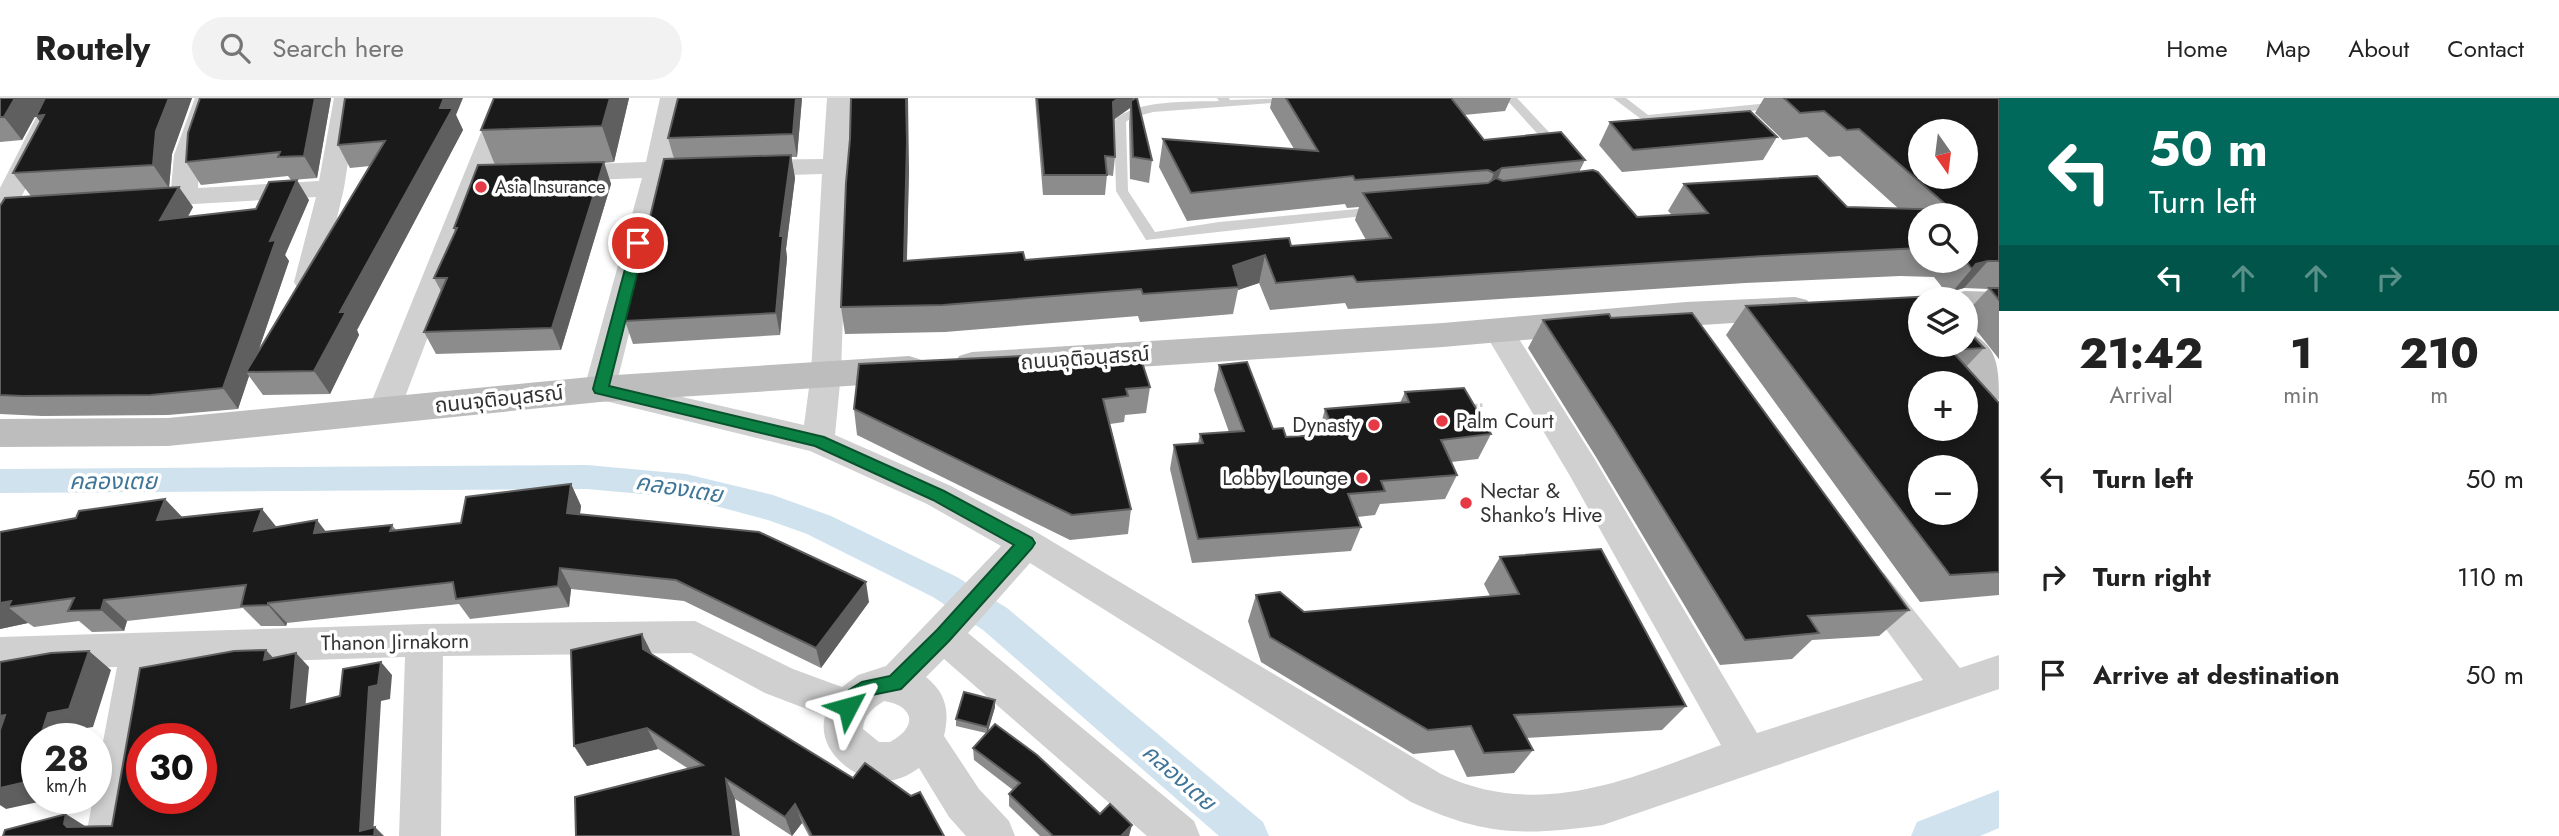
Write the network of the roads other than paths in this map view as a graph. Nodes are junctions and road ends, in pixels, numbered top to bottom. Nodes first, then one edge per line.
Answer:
1 (58, 98) edge
2 (207, 98) edge
3 (346, 98) edge
4 (507, 98) edge
5 (672, 98) edge
6 (839, 98) edge
7 (1298, 98) edge
8 (1511, 98) edge
9 (1619, 98) edge
10 (1225, 101) edge
11 (1794, 104) edge
12 (1570, 162) edge
13 (838, 166) junction
14 (11, 168) edge
15 (727, 168) edge
16 (699, 169) edge
17 (657, 170) junction
18 (547, 174) edge
19 (331, 188) junction
20 (184, 197) junction
21 (114, 201) edge
22 (31, 206) edge
23 (1398, 209) edge
24 (2, 211) edge
25 (307, 282) edge
26 (1978, 302) edge
27 (1999, 303) edge
28 (1823, 306) edge
29 (1686, 314) junction
30 (1498, 330) junction
31 (1709, 348) edge
32 (1975, 357) edge
33 (826, 373) junction
34 (1999, 387) edge
35 (600, 389) junction
36 (384, 410) junction
37 (0, 433) edge
38 (818, 441) junction
39 (1019, 552) junction
40 (1855, 561) edge
41 (943, 635) junction
42 (424, 640) junction
43 (139, 649) junction
44 (0, 654) edge
45 (1999, 672) edge
46 (1952, 688) junction
47 (915, 709) junction
48 (846, 720) junction
49 (1748, 755) junction
50 (889, 761) junction
51 (964, 803) junction
52 (107, 836) edge
53 (420, 836) edge
54 (994, 836) edge
55 (1179, 836) edge

1 - 14 street
2 - 20 street
3 - 19 street
4 - 36 street
5 - 17 street
6 - 13 street
7 - 10 lane
8 - 12 lane
9 - 11 lane
10 - 23 lane
13 - 15 street
13 - 33 street
14 - 24 street
16 - 17 street
17 - 18 street
17 - 35 street
19 - 20 street
19 - 25 street
20 - 21 street
22 - 24 street
26 - 27 street
28 - 29 street, ถนนจุติอนุสรณ์
29 - 30 street, ถนนจุติอนุสรณ์
29 - 31 street
30 - 33 street, ถนนจุติอนุสรณ์
30 - 49 street
32 - 34 street
33 - 35 street, ถนนจุติอนุสรณ์
33 - 38 street
35 - 36 street, ถนนจุติอนุสรณ์
35 - 38 street
36 - 37 street, ถนนจุติอนุสรณ์
38 - 39 street
39 - 41 street
39 - 49 street
40 - 46 street
41 - 47 street
41 - 55 street
42 - 43 street, Thanon Jirnakorn
42 - 48 street, Thanon Jirnakorn
42 - 53 street
43 - 44 street, Thanon Jirnakorn
43 - 52 street
45 - 46 street
46 - 49 street
47 - 48 street
47 - 50 street
47 - 51 street
48 - 50 street
50 - 51 street
51 - 54 street

